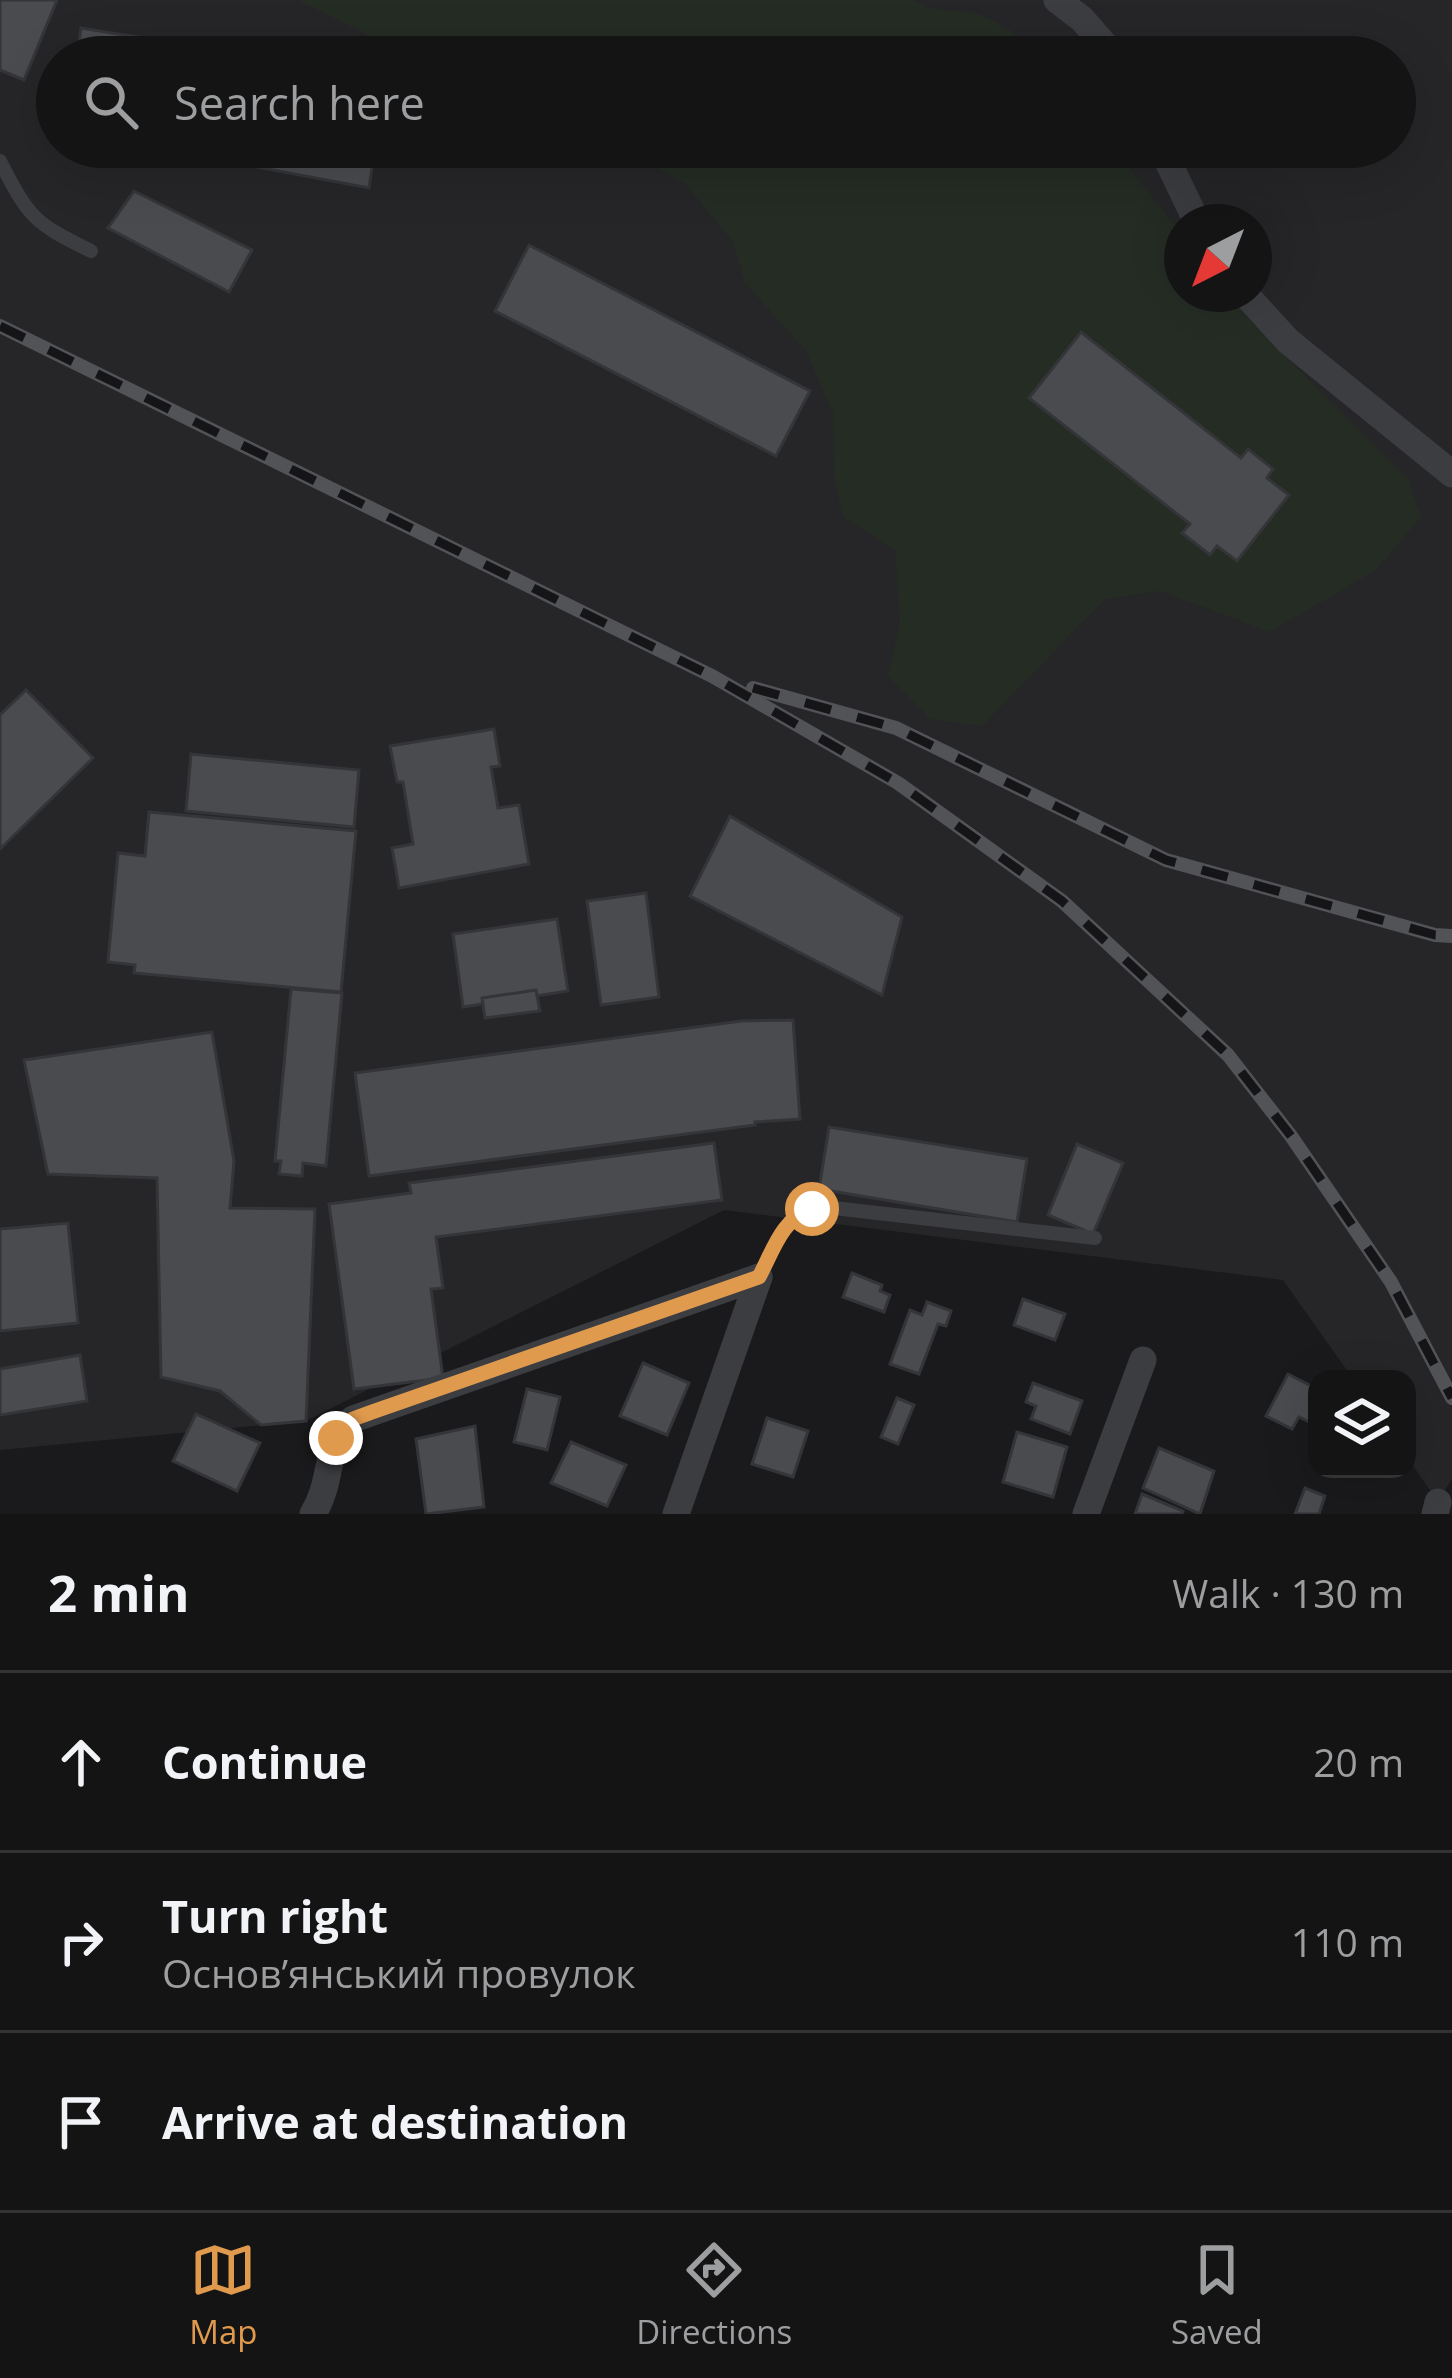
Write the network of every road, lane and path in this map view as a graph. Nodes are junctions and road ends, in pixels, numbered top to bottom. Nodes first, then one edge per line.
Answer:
1 (1058, 0) edge
2 (1097, 36) edge
3 (0, 161) edge
4 (1171, 168) edge
5 (1188, 204) edge
6 (91, 251) dead end
7 (1261, 312) edge
8 (1452, 475) edge
9 (1094, 1238) dead end
10 (759, 1277) junction
11 (1143, 1360) dead end
12 (314, 1514) edge
13 (676, 1514) edge
14 (1086, 1514) edge

1 - 2 street
3 - 6 lane
4 - 5 street
7 - 8 street
9 - 10 lane
10 - 12 street
10 - 13 street
11 - 14 street

